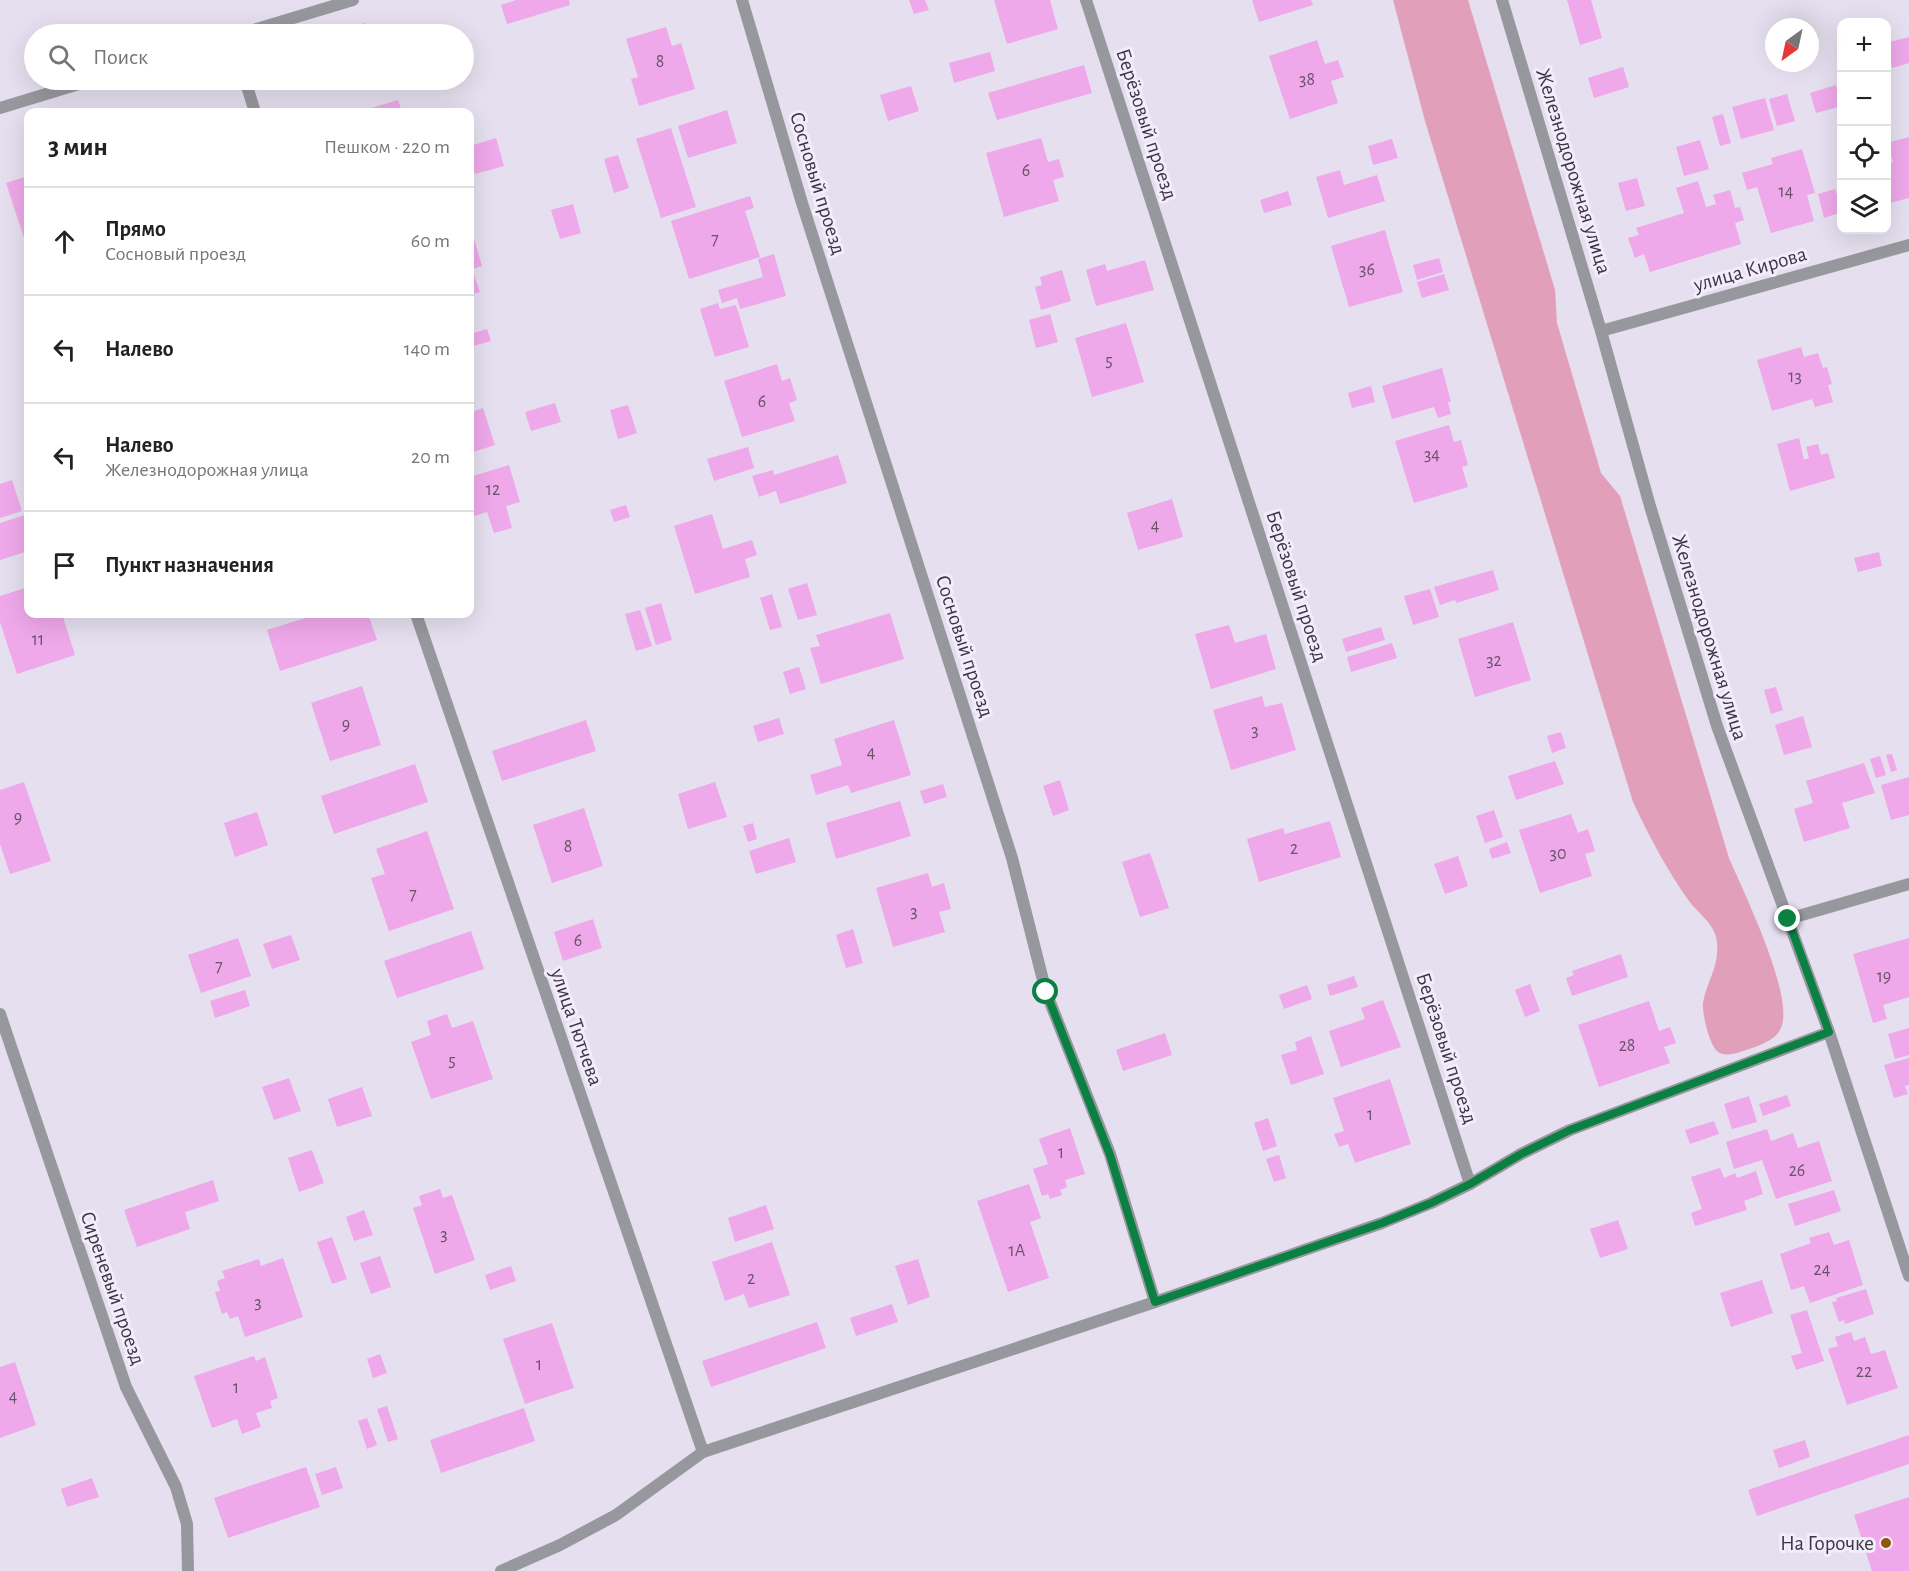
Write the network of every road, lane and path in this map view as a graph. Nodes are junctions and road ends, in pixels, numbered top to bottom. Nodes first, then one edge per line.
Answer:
1 (354, 0) edge
2 (742, 0) edge
3 (1086, 0) edge
4 (1503, 0) edge
5 (274, 24) edge
6 (59, 90) edge
7 (248, 90) edge
8 (0, 108) edge
9 (254, 108) edge
10 (1909, 245) edge
11 (1601, 331) junction
12 (417, 618) edge
13 (1909, 884) edge
14 (1788, 919) junction
15 (0, 1014) edge
16 (1829, 1032) junction
17 (1470, 1184) junction
18 (1909, 1276) edge
19 (1155, 1302) junction
20 (703, 1452) junction
21 (188, 1571) edge
22 (501, 1571) edge

1 - 5 street
2 - 19 street, Сосновый проезд
3 - 17 street, Берёзовый проезд
4 - 11 street, Железнодорожная улица
6 - 8 street
7 - 9 street
10 - 11 street, улица Кирова
11 - 14 street, Железнодорожная улица
12 - 20 street, улица Тютчева
13 - 14 street
14 - 16 street, Железнодорожная улица
15 - 21 street, Сиреневый проезд
16 - 17 street
16 - 18 street, Железнодорожная улица
17 - 19 street
19 - 20 street
20 - 22 street

